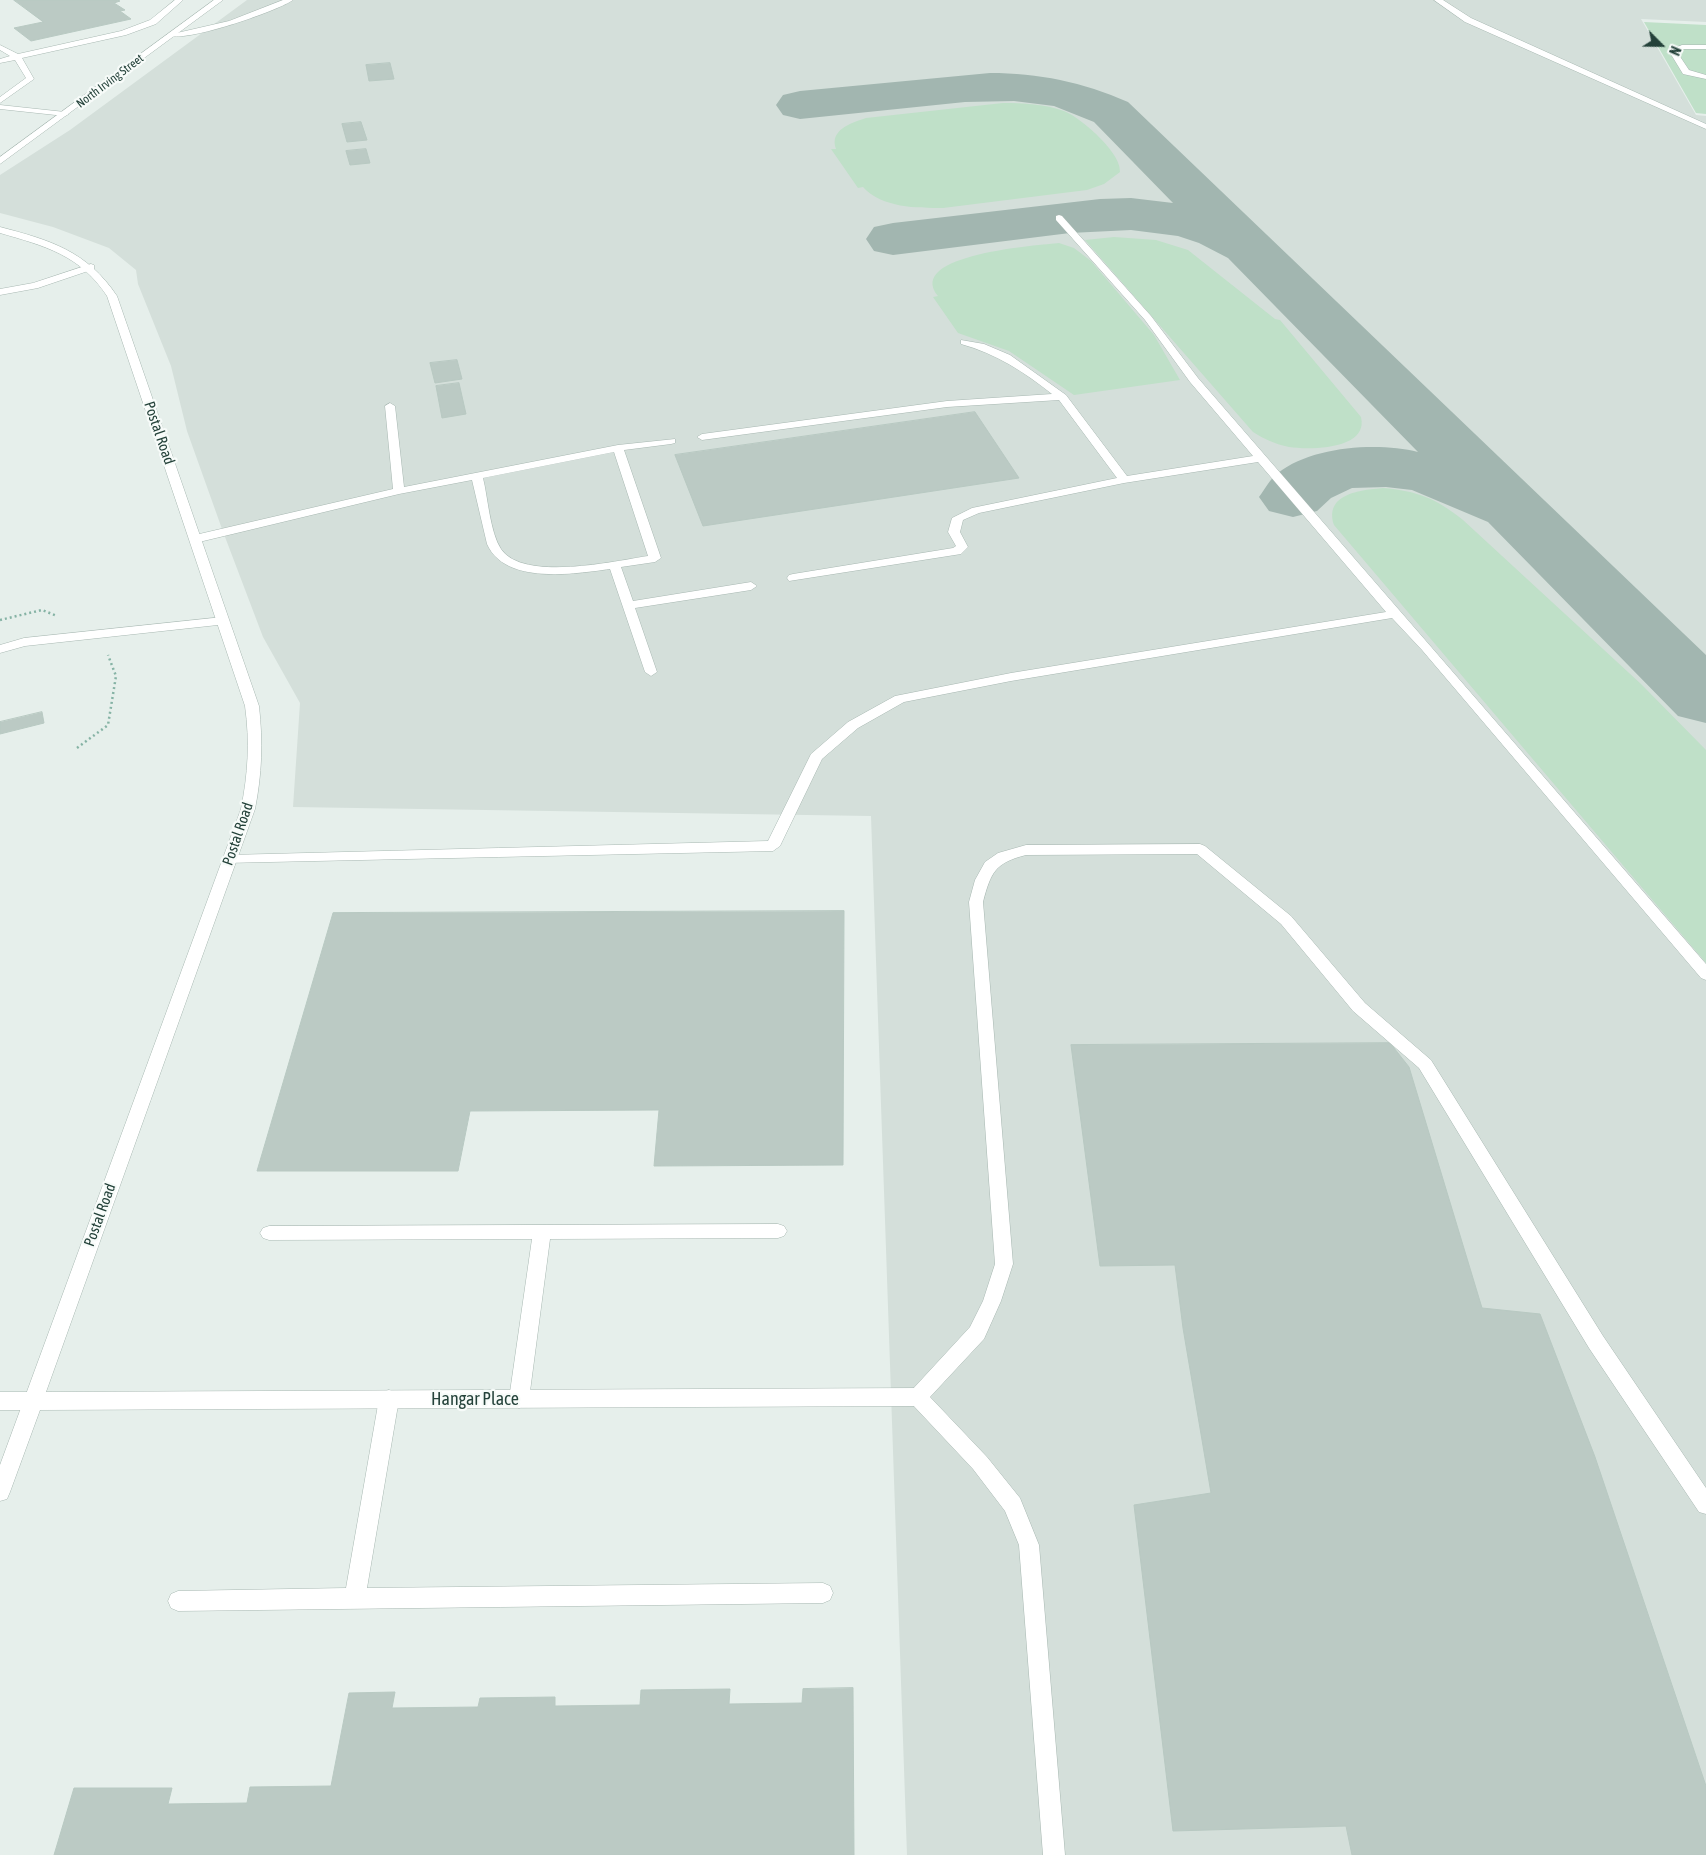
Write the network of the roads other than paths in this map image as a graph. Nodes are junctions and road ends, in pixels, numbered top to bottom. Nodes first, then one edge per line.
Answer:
1 (179, 0) edge
2 (219, 0) edge
3 (289, 0) edge
4 (1438, 0) edge
5 (172, 34) junction
6 (0, 47) edge
7 (1706, 47) edge
8 (17, 57) junction
9 (0, 61) edge
10 (1706, 77) edge
11 (0, 101) edge
12 (0, 108) edge
13 (65, 114) junction
14 (1706, 127) edge
15 (0, 160) edge
16 (1059, 218) dead end
17 (0, 230) edge
18 (91, 268) junction
19 (0, 292) edge
20 (965, 342) dead end
21 (1062, 397) junction
22 (390, 406) dead end
23 (702, 437) dead end
24 (671, 441) dead end
25 (618, 448) junction
26 (1260, 458) junction
27 (477, 476) junction
28 (1124, 480) junction
29 (399, 491) junction
30 (195, 539) junction
31 (614, 564) junction
32 (793, 578) dead end
33 (751, 586) dead end
34 (628, 605) junction
35 (1395, 614) junction
36 (223, 621) junction
37 (0, 649) edge
38 (651, 672) dead end
39 (229, 860) junction
40 (1706, 974) edge
41 (778, 1231) dead end
42 (542, 1232) junction
43 (269, 1234) dead end
44 (918, 1397) junction
45 (388, 1399) junction
46 (520, 1399) junction
47 (33, 1400) junction
48 (0, 1401) edge
49 (0, 1492) edge
50 (1706, 1505) edge
51 (823, 1593) dead end
52 (355, 1598) junction
53 (178, 1602) dead end
54 (1054, 1855) edge

1 - 8 street
2 - 5 street, North Irving Street
3 - 5 street
4 - 14 street
5 - 13 street, North Irving Street
6 - 8 street
7 - 10 street
8 - 9 street
8 - 11 street
12 - 13 street
13 - 15 street, North Irving Street
16 - 26 street
17 - 18 street, Postal Road
18 - 19 street
18 - 30 street, Postal Road
20 - 21 street
21 - 23 street
21 - 28 street
22 - 29 street
24 - 25 street
25 - 27 street
25 - 31 street
26 - 28 street
26 - 35 street
27 - 29 street
27 - 31 street
28 - 32 street
29 - 30 street
30 - 36 street, Postal Road
31 - 34 street
33 - 34 street
34 - 38 street
35 - 39 street
35 - 40 street
36 - 37 street
36 - 39 street, Postal Road
39 - 47 street, Postal Road
41 - 42 street
42 - 43 street
42 - 46 street
44 - 46 street, Hangar Place
44 - 50 street
44 - 54 street
45 - 46 street, Hangar Place
45 - 47 street, Hangar Place
45 - 52 street
47 - 48 street, Hangar Place
47 - 49 street, Postal Road
51 - 52 street
52 - 53 street

